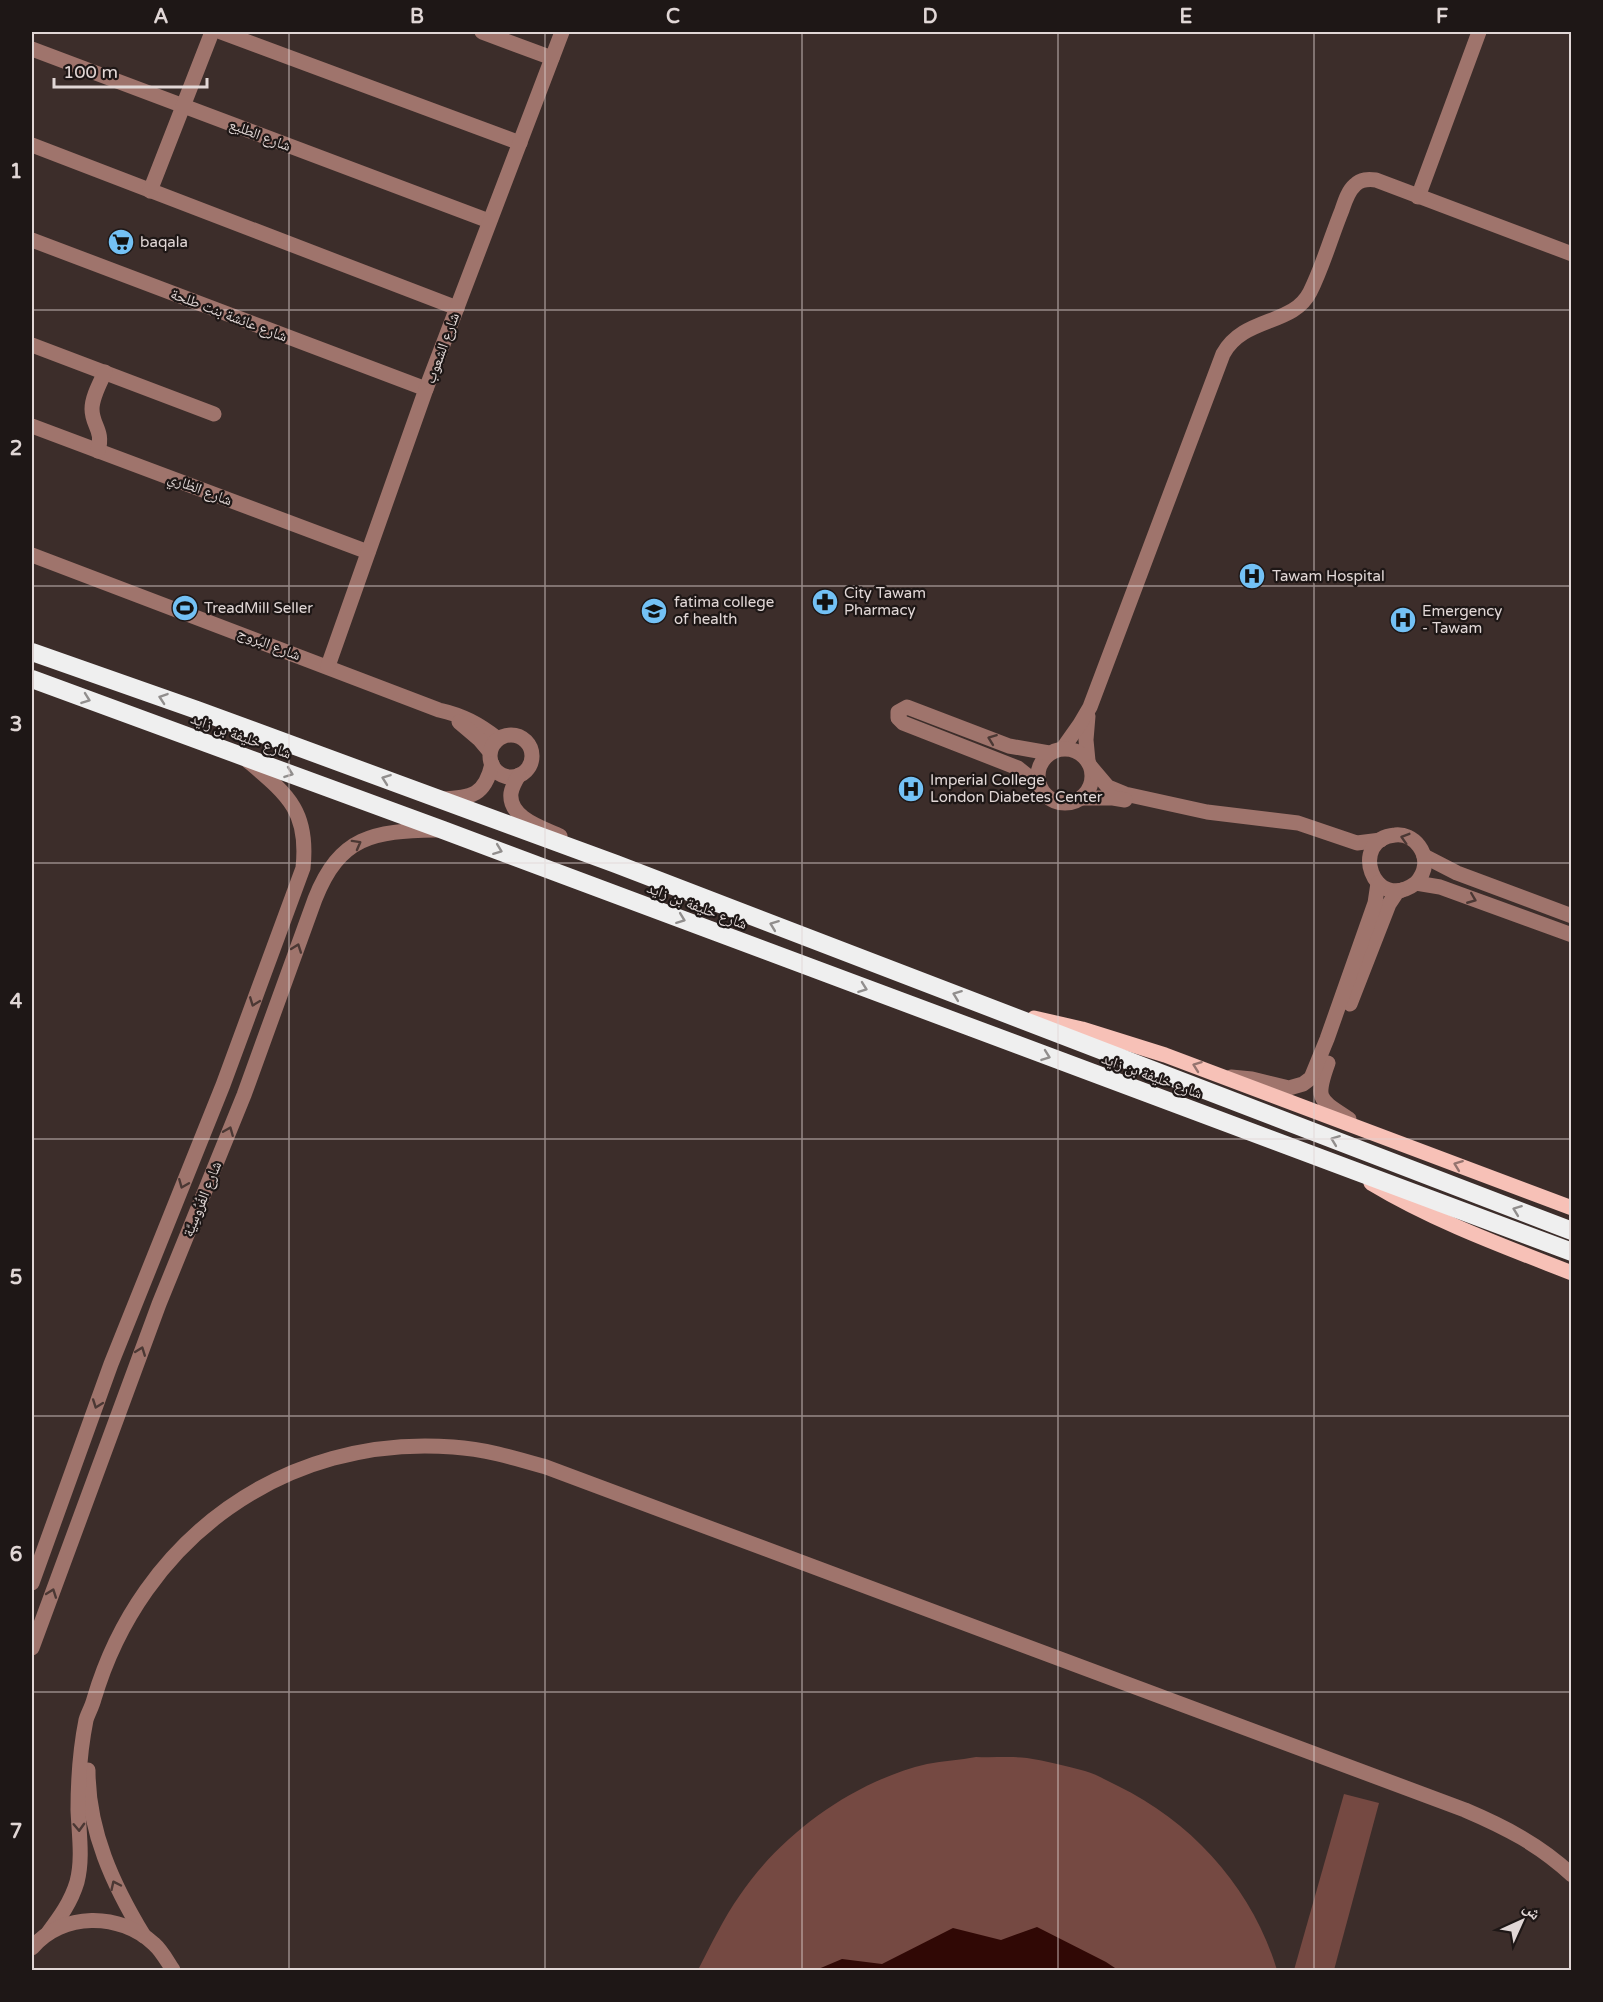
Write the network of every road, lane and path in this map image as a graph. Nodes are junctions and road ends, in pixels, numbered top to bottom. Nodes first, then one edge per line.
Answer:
1 (212, 32) edge
2 (222, 32) edge
3 (482, 32) edge
4 (562, 32) edge
5 (1479, 32) edge
6 (32, 49) edge
7 (552, 58) junction
8 (183, 106) junction
9 (520, 143) junction
10 (32, 145) edge
11 (150, 191) junction
12 (1418, 197) junction
13 (489, 221) junction
14 (32, 240) edge
15 (1572, 254) edge
16 (457, 308) junction
17 (32, 345) edge
18 (105, 372) junction
19 (426, 389) junction
20 (214, 414) dead end
21 (32, 426) edge
22 (98, 452) junction
23 (368, 552) junction
24 (32, 555) edge
25 (32, 652) edge
26 (328, 666) junction
27 (32, 679) edge
28 (1090, 707) junction
29 (1056, 751) junction
30 (493, 752) junction
31 (242, 755) junction
32 (1089, 764) junction
33 (519, 775) junction
34 (1038, 784) junction
35 (1081, 798) junction
36 (440, 799) junction
37 (443, 830) junction
38 (1381, 840) junction
39 (1424, 856) junction
40 (616, 864) junction
41 (1370, 869) junction
42 (1378, 883) junction
43 (1416, 883) junction
44 (1402, 890) junction
45 (1572, 916) edge
46 (1572, 935) edge
47 (997, 1010) junction
48 (1226, 1077) junction
49 (1358, 1127) junction
50 (1348, 1168) junction
51 (1572, 1208) edge
52 (1572, 1231) edge
53 (1572, 1252) edge
54 (1572, 1273) edge
55 (111, 1364) junction
56 (95, 1472) junction
57 (32, 1583) edge
58 (32, 1648) edge
59 (92, 1708) junction
60 (1572, 1875) edge
61 (48, 1934) junction
62 (144, 1935) junction
63 (33, 1946) edge
64 (173, 1971) edge

1 - 8 street
2 - 9 street
3 - 7 street
4 - 7 street, شارع الشعوب
5 - 12 street
6 - 8 street, شارع الطليع
7 - 9 street, شارع الشعوب
8 - 11 street
8 - 13 street, شارع الطليع
9 - 13 street, شارع الشعوب
10 - 11 street
11 - 16 street
12 - 15 street
12 - 28 street
13 - 16 street, شارع الشعوب
14 - 19 street, شارع عائشة بنت طلحة
16 - 19 street, شارع الشعوب
17 - 18 street
18 - 20 street
18 - 22 street
19 - 23 street, شارع الشعوب
21 - 22 street, شارع الظاري
22 - 23 street, شارع الظاري
23 - 26 street, شارع الشعوب
24 - 26 street, شارع البُروج
36 -> 25 highway, شارع خليفة بن زايد
26 - 30 street, شارع البُروج
27 -> 31 highway, شارع خليفة بن زايد
28 - 29 street
28 - 32 street
29 - 32 street
29 - 34 street
29 -> 34 street
30 - 33 street
30 - 33 street
30 - 36 street
31 -> 37 highway, شارع خليفة بن زايد
31 -> 55 street, شارع الفُرُوسِيَّة
32 - 35 street
32 - 38 street
33 - 40 street
34 - 35 street
35 - 41 street
36 - 40 highway, شارع خليفة بن زايد
37 -> 50 highway, شارع خليفة بن زايد
56 -> 37 street, شارع الفُرُوسِيَّة
39 -> 38 street
38 - 41 street
39 - 43 street
39 - 45 street
47 -> 40 highway, شارع خليفة بن زايد
41 - 42 street
42 - 44 street
42 - 48 street
43 - 44 street
43 -> 46 street
44 - 49 street
48 -> 47 main road, شارع خليفة بن زايد
52 -> 47 highway, شارع خليفة بن زايد
48 - 49 main road, شارع خليفة بن زايد
51 -> 49 main road, شارع خليفة بن زايد
50 - 53 highway, شارع خليفة بن زايد
50 - 54 main road, شارع خليفة بن زايد
55 - 56 street
55 -> 57 street, شارع الفُرُوسِيَّة
58 -> 56 street, شارع الفُرُوسِيَّة
59 - 60 street
59 -> 61 street
62 -> 59 street
61 - 62 street
61 - 63 street
62 - 64 street

